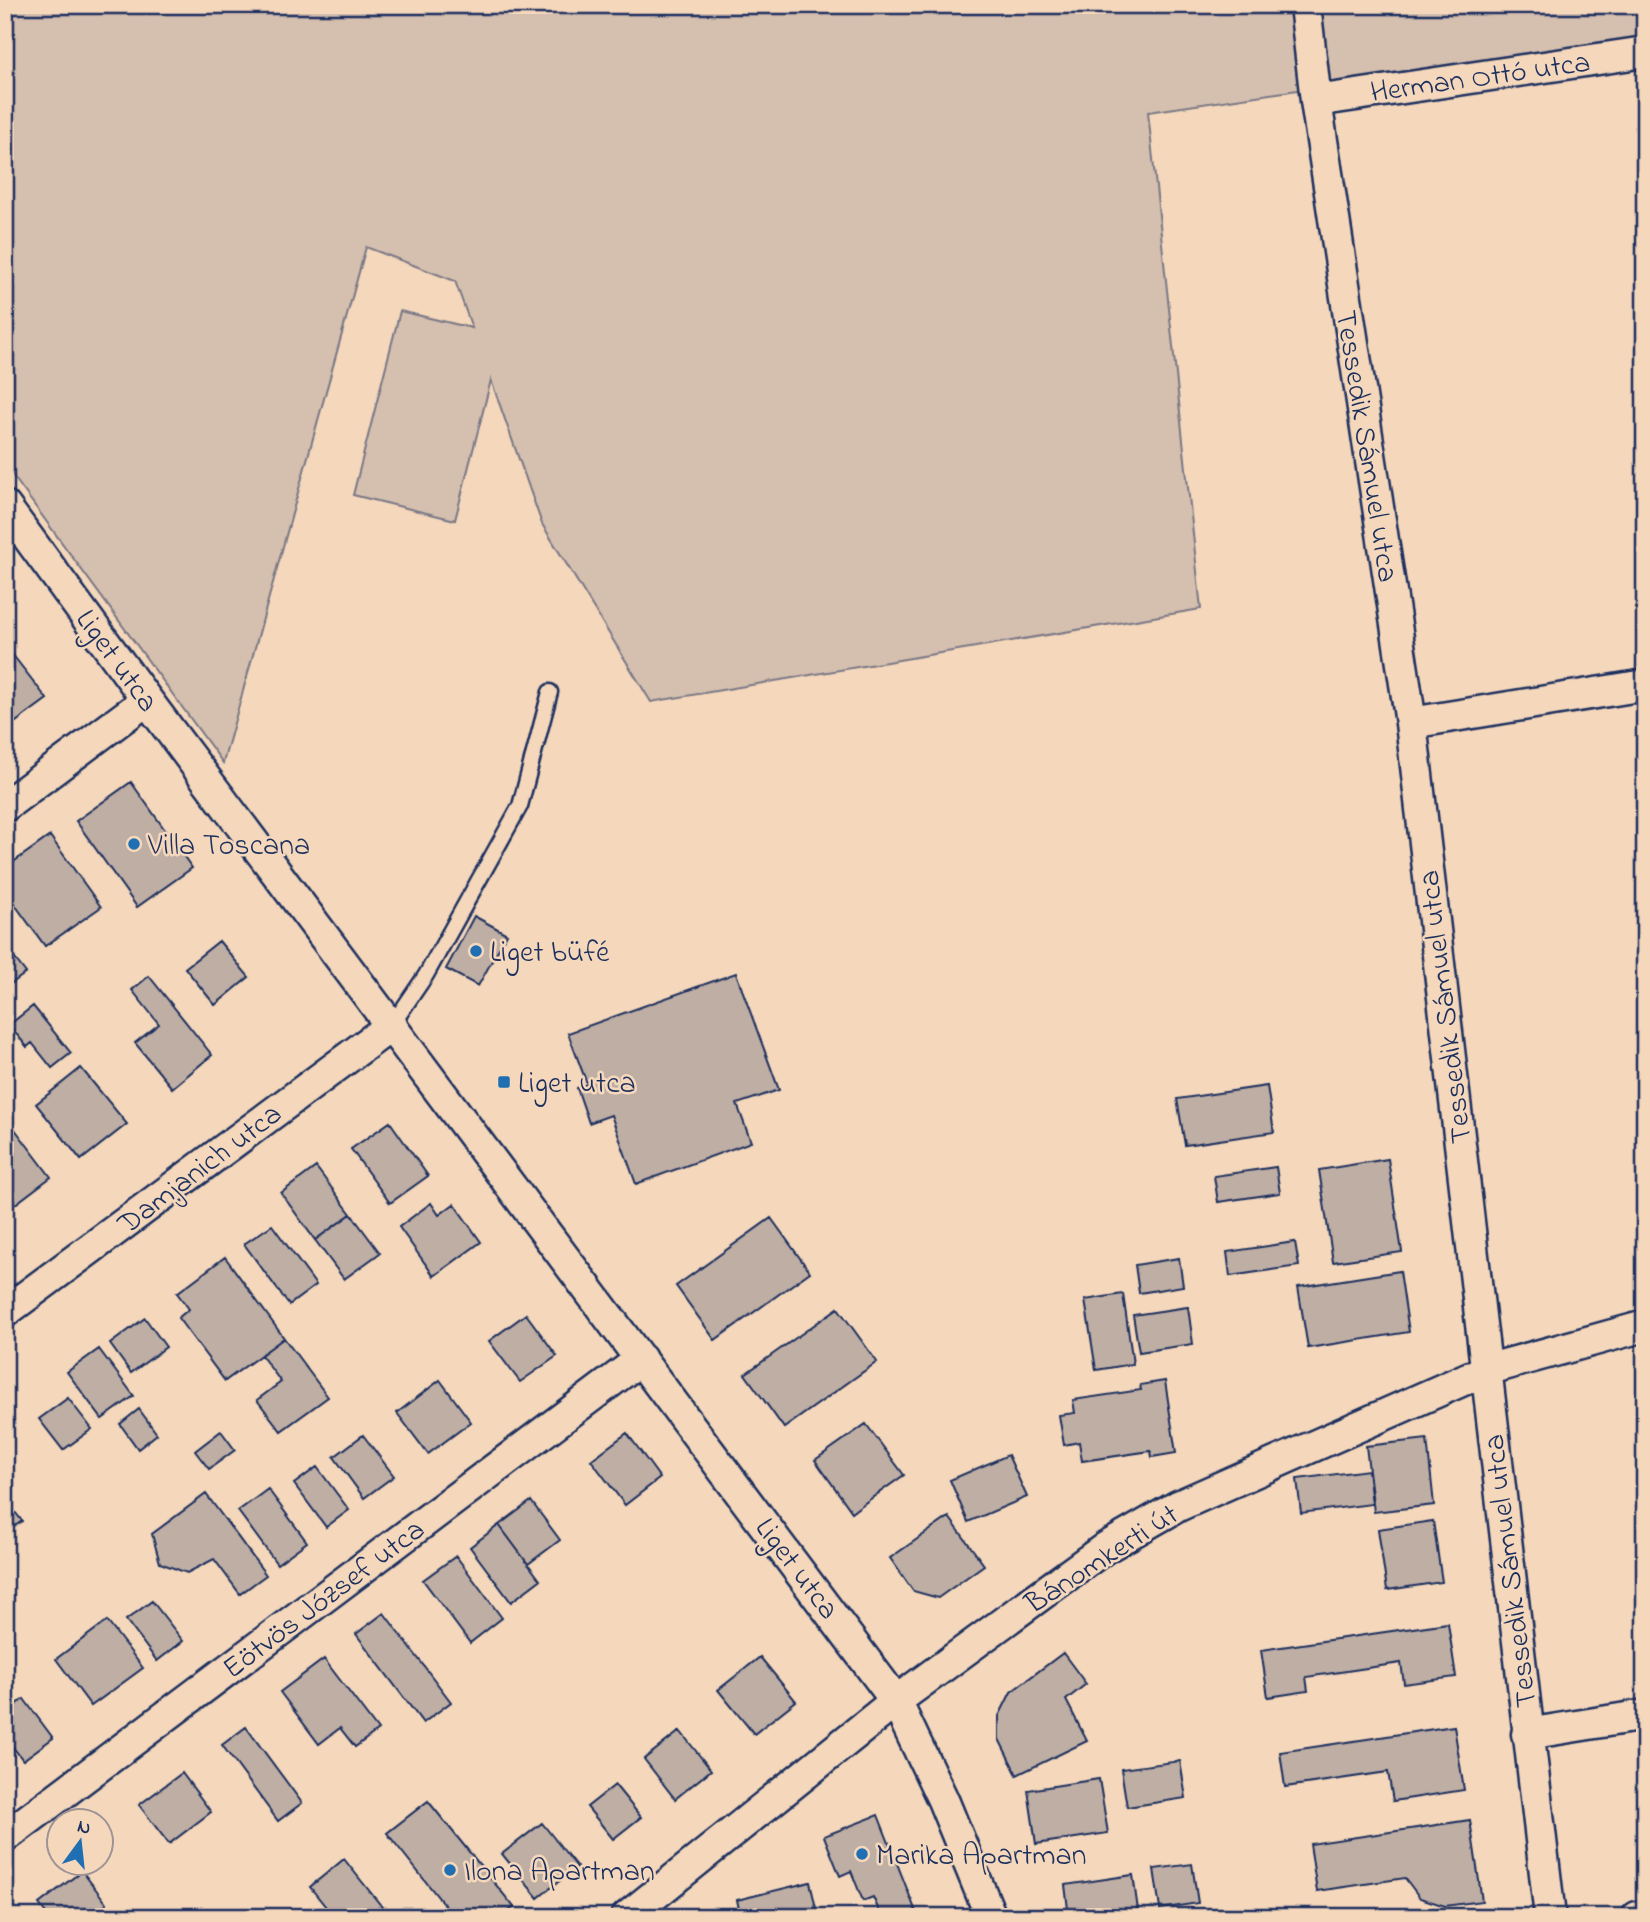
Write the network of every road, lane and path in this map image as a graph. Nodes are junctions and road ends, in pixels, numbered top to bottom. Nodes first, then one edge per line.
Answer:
1 (1305, 5) edge
2 (1645, 52) edge
3 (1316, 101) junction
4 (5, 506) edge
5 (1645, 685) edge
6 (550, 692) dead end
7 (147, 700) junction
8 (1411, 723) junction
9 (5, 806) edge
10 (392, 1025) junction
11 (5, 1312) edge
12 (1645, 1326) edge
13 (641, 1359) junction
14 (1486, 1370) junction
15 (897, 1701) junction
16 (1645, 1715) edge
17 (1527, 1734) junction
18 (5, 1837) edge
19 (1645, 1915) edge
20 (627, 1917) edge
21 (991, 1917) edge
22 (1550, 1917) edge
23 (1637, 1917) edge

1 - 3 street, Tessedik Sámuel utca
2 - 3 street, Herman Ottó utca
3 - 8 street, Tessedik Sámuel utca
4 - 7 street, Liget utca
5 - 8 street
6 - 10 lane
7 - 9 street
7 - 10 street, Liget utca
8 - 14 street, Tessedik Sámuel utca
10 - 11 street, Damjanich utca
10 - 13 street, Liget utca
12 - 14 street, Bánomkerti út
13 - 15 street, Liget utca
13 - 18 street, Eötvös József utca
14 - 15 street, Bánomkerti út
14 - 17 street, Tessedik Sámuel utca
15 - 20 street, Bánomkerti út
15 - 21 street, Liget utca
16 - 17 street
17 - 22 street, Tessedik Sámuel utca
19 - 23 street

